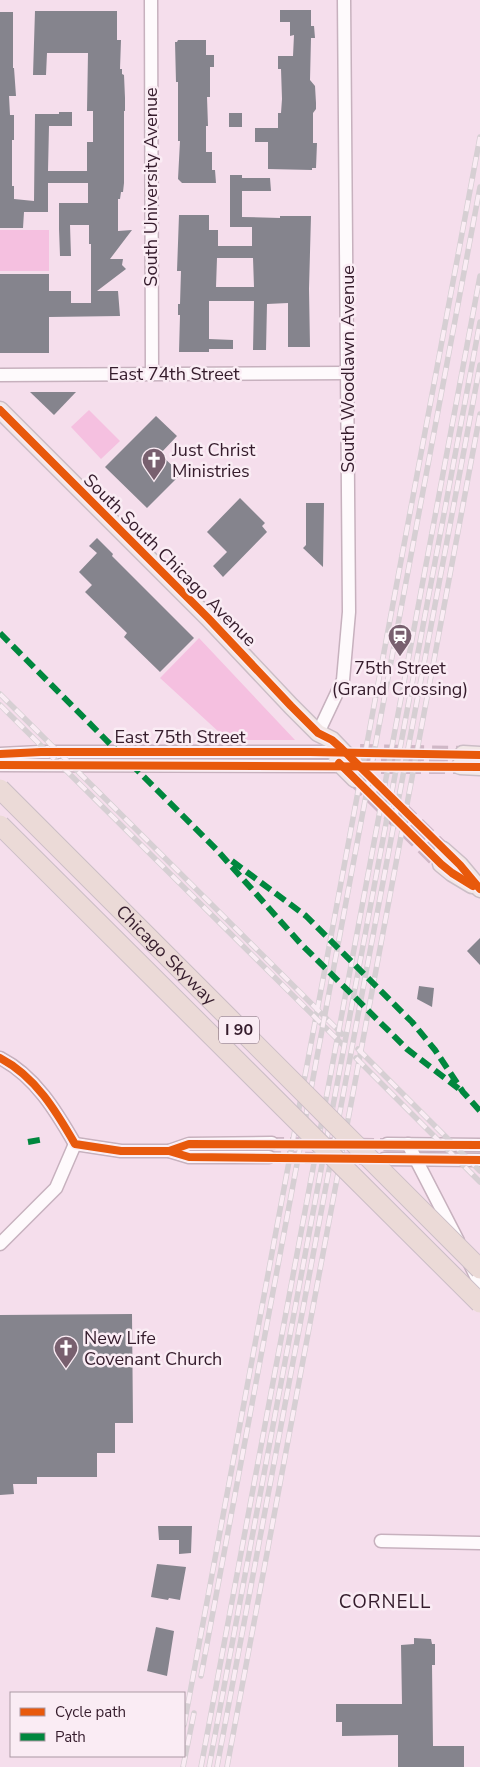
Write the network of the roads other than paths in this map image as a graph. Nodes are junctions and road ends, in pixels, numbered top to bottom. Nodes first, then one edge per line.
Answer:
1 (151, 0) edge
2 (344, 0) edge
3 (348, 373) junction
4 (152, 374) junction
5 (0, 375) edge
6 (0, 410) edge
7 (318, 732) junction
8 (0, 754) edge
9 (480, 755) edge
10 (348, 761) junction
11 (0, 765) edge
12 (480, 766) edge
13 (0, 789) edge
14 (0, 825) edge
15 (442, 857) tunnel mouth
16 (480, 889) edge
17 (0, 1058) edge
18 (272, 1143) tunnel mouth
19 (75, 1144) junction
20 (387, 1144) tunnel mouth
21 (408, 1144) junction
22 (480, 1145) edge
23 (169, 1152) junction
24 (269, 1157) tunnel mouth
25 (384, 1159) tunnel mouth
26 (416, 1159) junction
27 (480, 1160) edge
28 (0, 1244) edge
29 (480, 1269) edge
30 (480, 1284) edge
31 (480, 1303) edge
32 (381, 1541) dead end
33 (480, 1542) edge

1 - 4 street, South University Avenue
2 - 3 street, South Woodlawn Avenue
3 - 4 street, East 74th Street
3 - 7 street, South Woodlawn Avenue
4 - 5 street, East 74th Street
6 - 7 main road, South South Chicago Avenue
7 - 10 main road, South South Chicago Avenue
8 - 10 street, East 75th Street
9 - 12 main road
10 - 11 street, East 75th Street
13 - 29 highway, Chicago Skyway / I 90, bridge
14 - 31 highway, Chicago Skyway / I 90, bridge
15 - 16 main road
17 - 19 street
18 - 23 street
19 - 23 street
19 - 28 street
20 - 21 street
21 - 22 street
21 - 26 street
23 - 24 street
25 - 26 street
26 - 27 street
26 - 30 street
32 - 33 street

